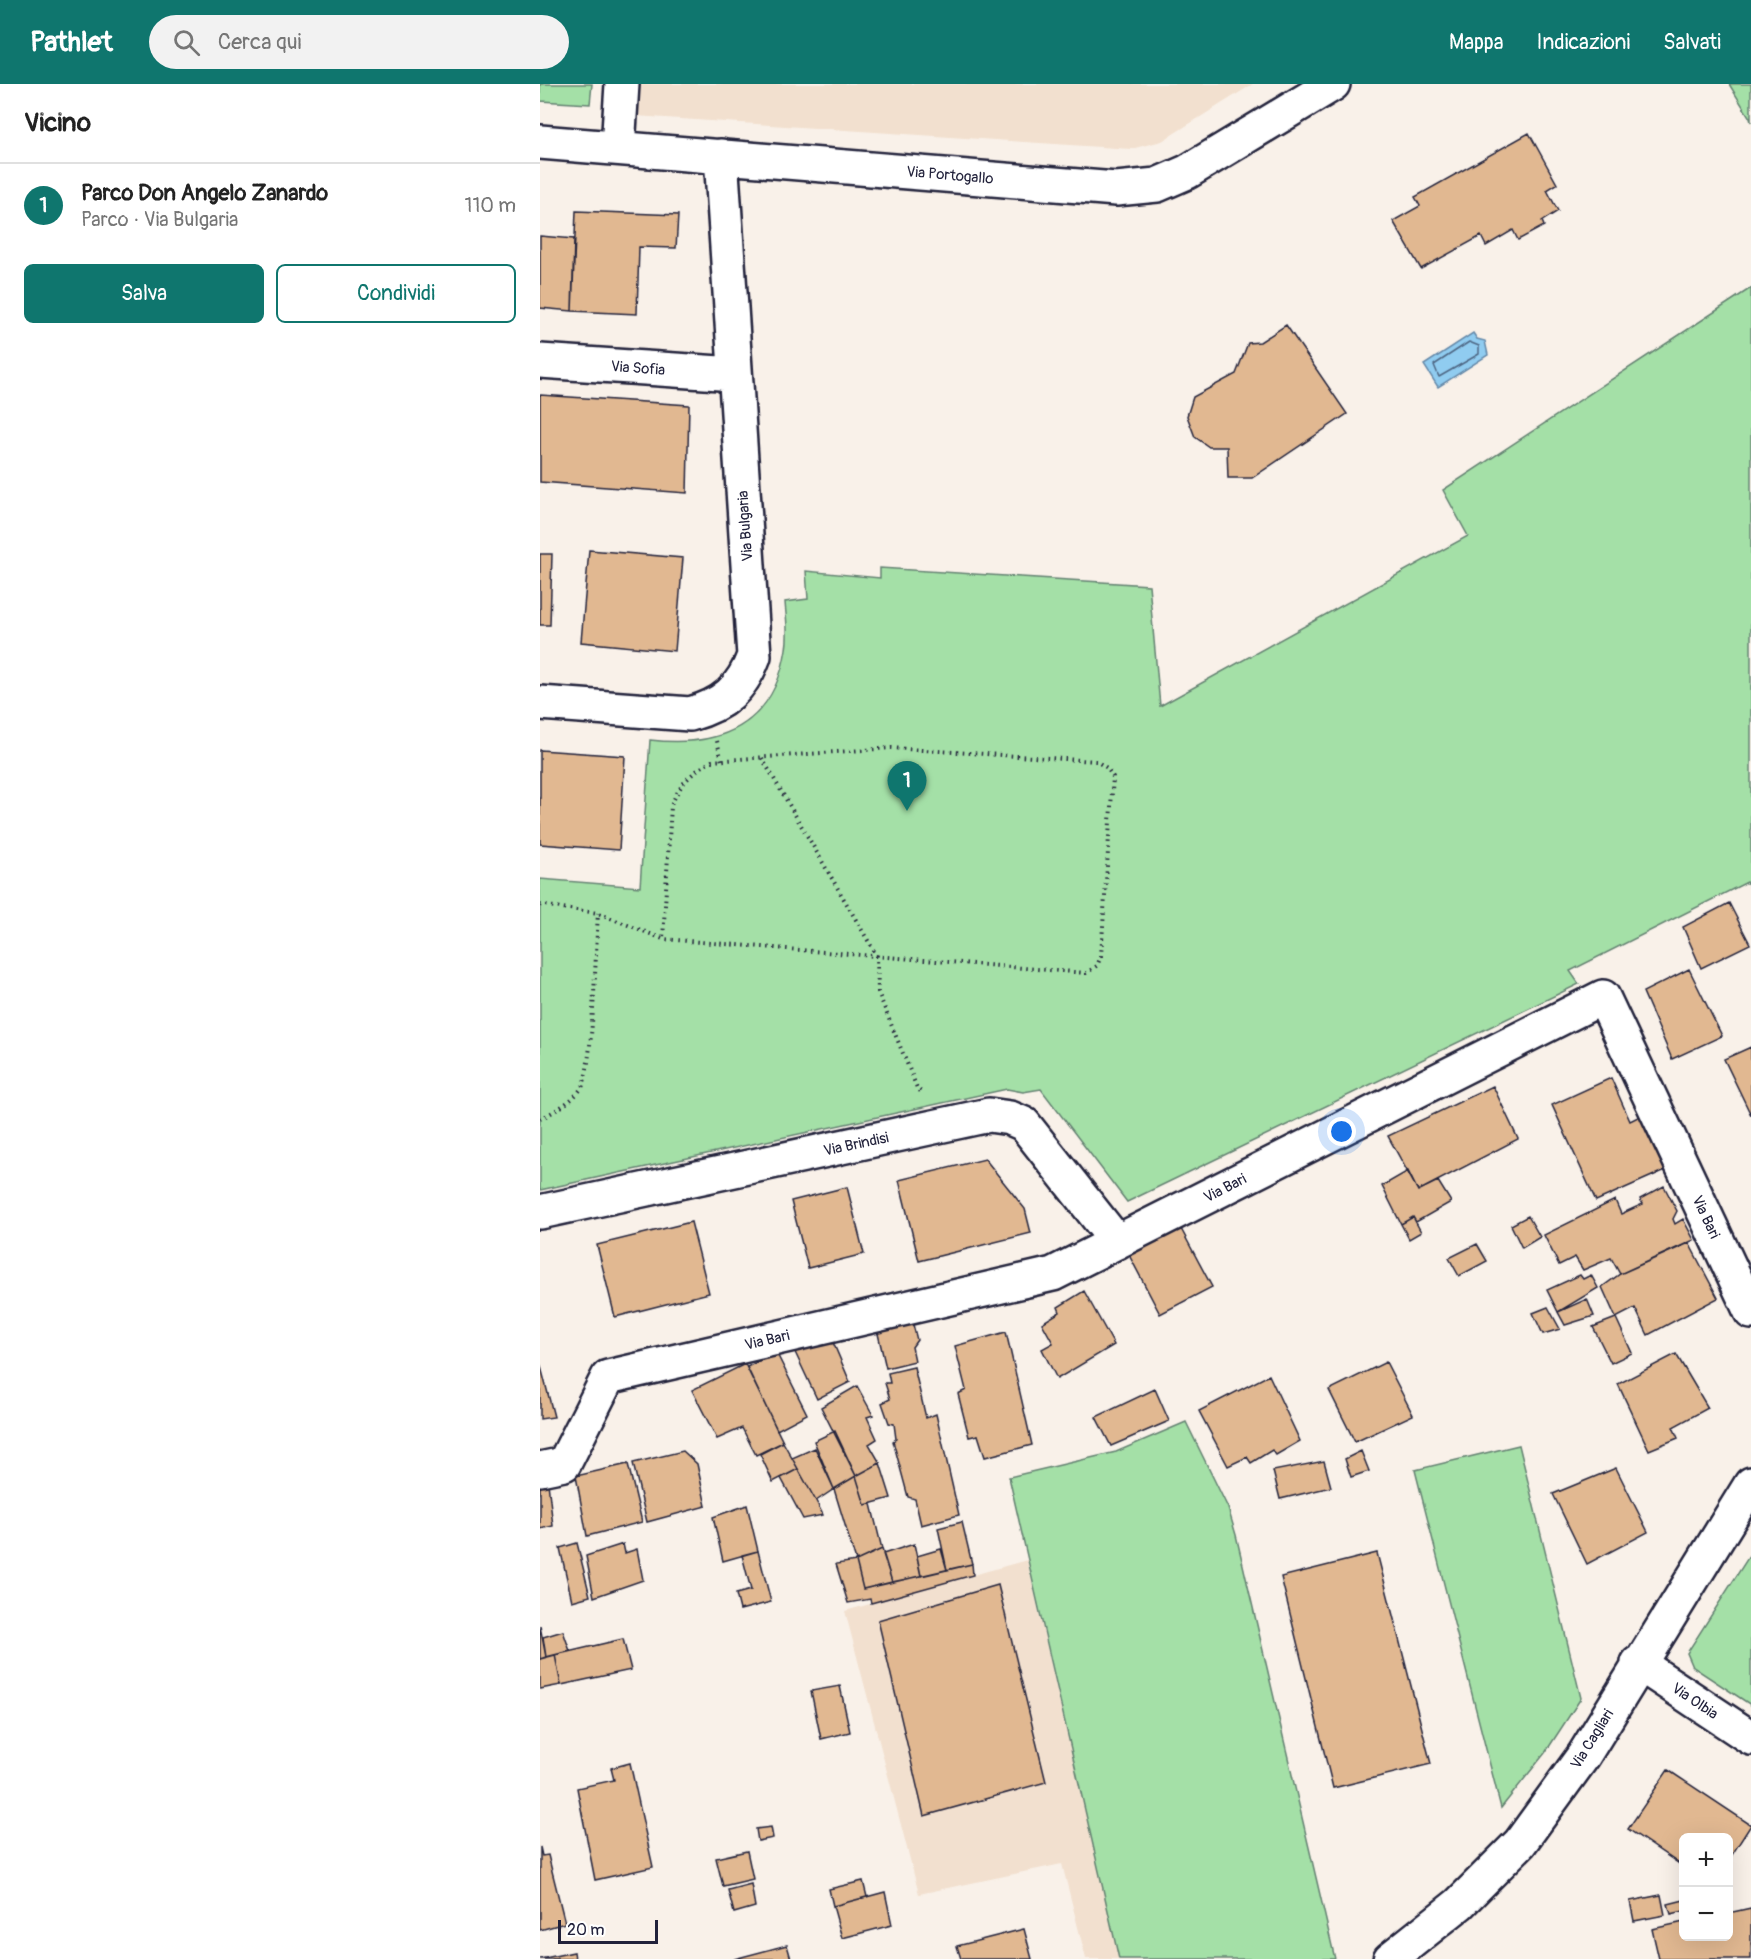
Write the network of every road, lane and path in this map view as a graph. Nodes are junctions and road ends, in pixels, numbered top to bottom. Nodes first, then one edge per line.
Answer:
1 (622, 84) edge
2 (1333, 84) edge
3 (540, 142) edge
4 (618, 148) junction
5 (721, 156) junction
6 (540, 361) edge
7 (735, 374) junction
8 (540, 703) edge
9 (715, 733) dead end
10 (762, 758) junction
11 (723, 761) junction
12 (540, 905) edge
13 (598, 913) junction
14 (663, 939) junction
15 (877, 956) junction
16 (931, 1102) dead end
17 (540, 1119) edge
18 (540, 1212) edge
19 (1118, 1242) junction
20 (1751, 1312) edge
21 (540, 1469) edge
22 (1751, 1484) edge
23 (1638, 1663) junction
24 (1751, 1738) edge
25 (1390, 1959) edge

1 - 4 street
2 - 5 street, Via Portogallo
3 - 4 street, Via Portogallo
4 - 5 street, Via Portogallo
5 - 7 street, Via Bulgaria
6 - 7 street, Via Sofia
7 - 8 street, Via Bulgaria
9 - 11 path
10 - 11 path
10 - 15 path
10 - 15 path
11 - 14 path
12 - 13 path
13 - 14 path
13 - 17 path
14 - 15 path
15 - 16 path
18 - 19 street, Via Brindisi
19 - 20 street, Via Bari
19 - 21 street, Via Bari
22 - 23 street, Via Cagliari
23 - 24 street, Via Olbia
23 - 25 street, Via Cagliari

